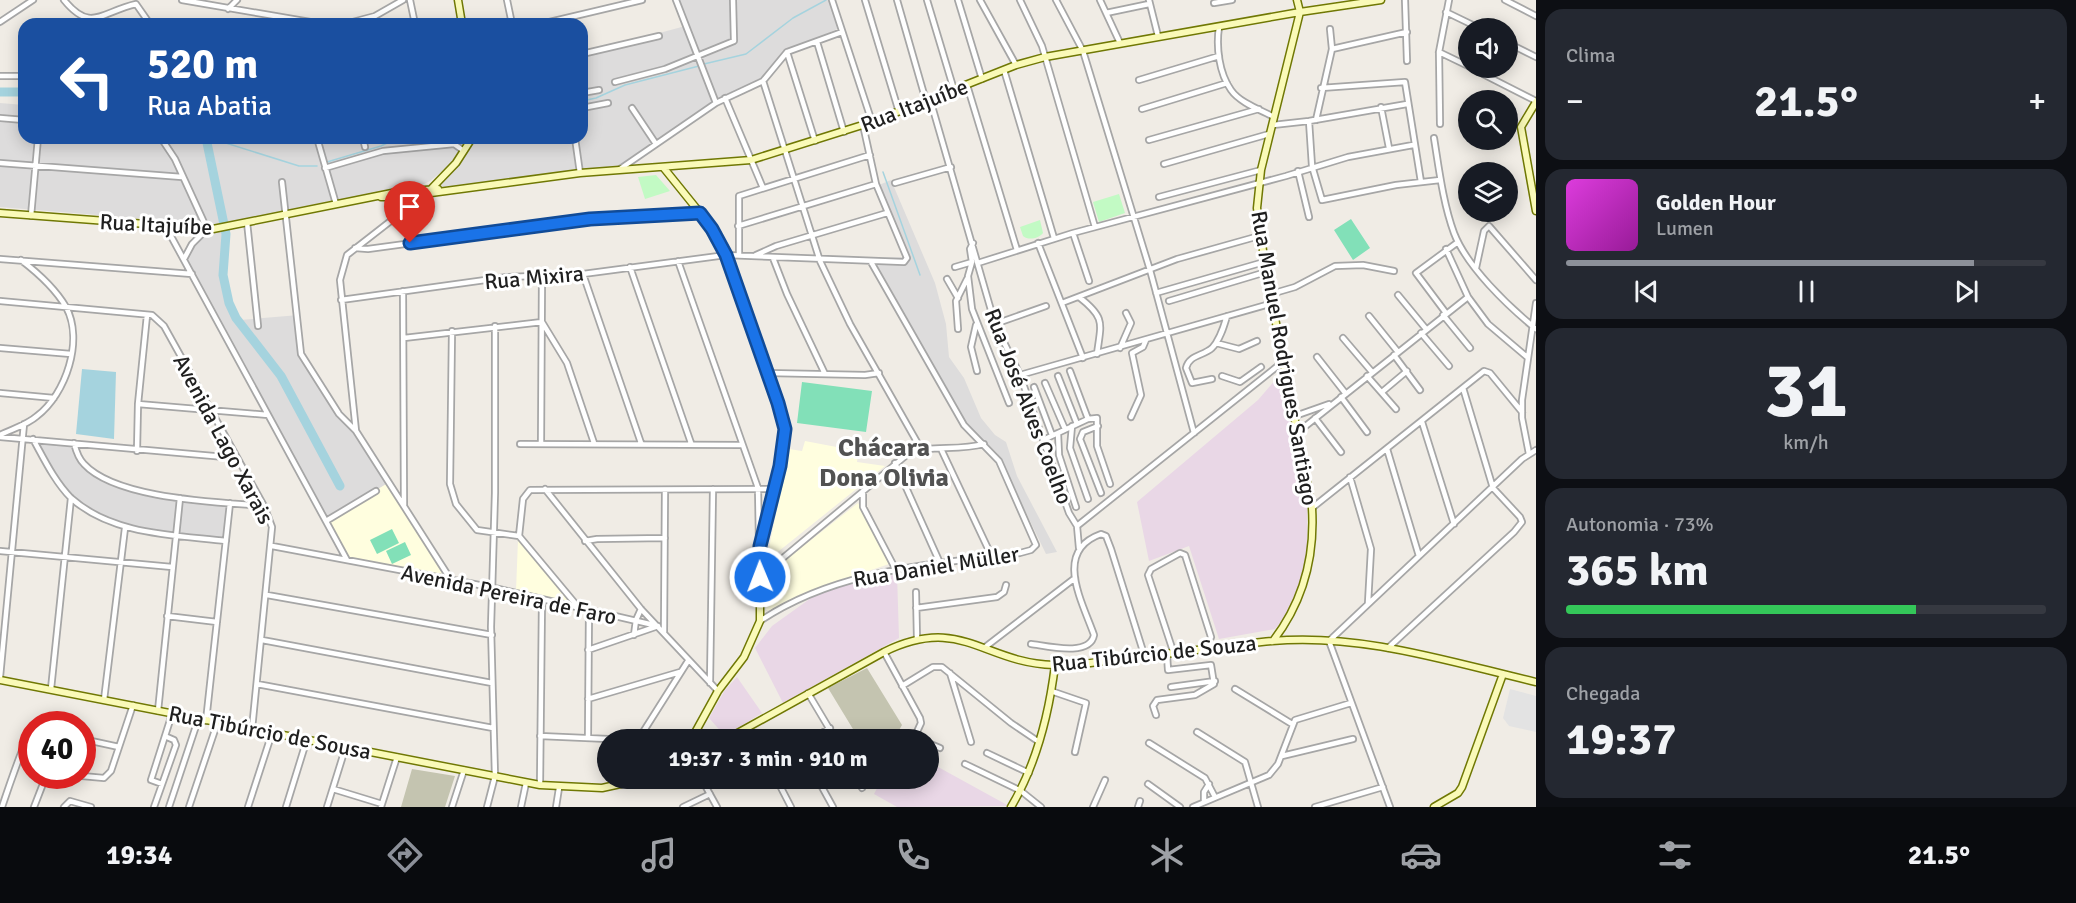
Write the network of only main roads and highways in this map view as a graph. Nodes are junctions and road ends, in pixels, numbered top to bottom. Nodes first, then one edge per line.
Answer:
1 (458, 0) edge
2 (1297, 0) edge
3 (1376, 0) edge
4 (1300, 12) junction
5 (461, 18) edge
6 (1536, 102) edge
7 (469, 144) edge
8 (663, 167) junction
9 (444, 175) junction
10 (431, 189) junction
11 (418, 190) junction
12 (445, 190) junction
13 (425, 194) junction
14 (412, 196) junction
15 (381, 197) junction
16 (1536, 211) edge
17 (0, 213) edge
18 (1273, 641) junction
19 (1055, 665) junction
20 (1503, 674) junction
21 (0, 679) edge
22 (1536, 682) edge
23 (696, 729) edge
24 (744, 729) edge
25 (597, 788) edge
26 (1011, 807) edge
27 (1434, 807) edge

1 - 5 main road
2 - 4 main road, Rua Manuel Rodrigues Santiago
3 - 4 main road, Rua Itajuíbe
4 - 8 main road, Rua Itajuíbe
4 - 18 main road, Rua Manuel Rodrigues Santiago
6 - 16 main road
7 - 9 main road
8 - 12 main road, Rua Itajuíbe
8 - 23 main road
9 - 10 main road
9 - 11 main road
10 - 11 main road, Rua Itajuíbe
10 - 12 main road, Rua Itajuíbe
10 - 13 main road
11 - 14 main road
11 - 15 main road, Rua Itajuíbe
12 - 13 main road, Rua Itajuíbe
13 - 14 main road, Rua Itajuíbe
14 - 15 main road, Rua Itajuíbe
15 - 17 main road, Rua Itajuíbe
18 - 19 main road, Rua Tibúrcio de Souza
18 - 20 main road, Rua Tibúrcio de Souza
19 - 24 main road, Rua Tibúrcio de Souza
19 - 26 main road
20 - 22 main road, Rua Tibúrcio de Souza
20 - 27 main road
21 - 25 main road, Rua Tibúrcio de Sousa

